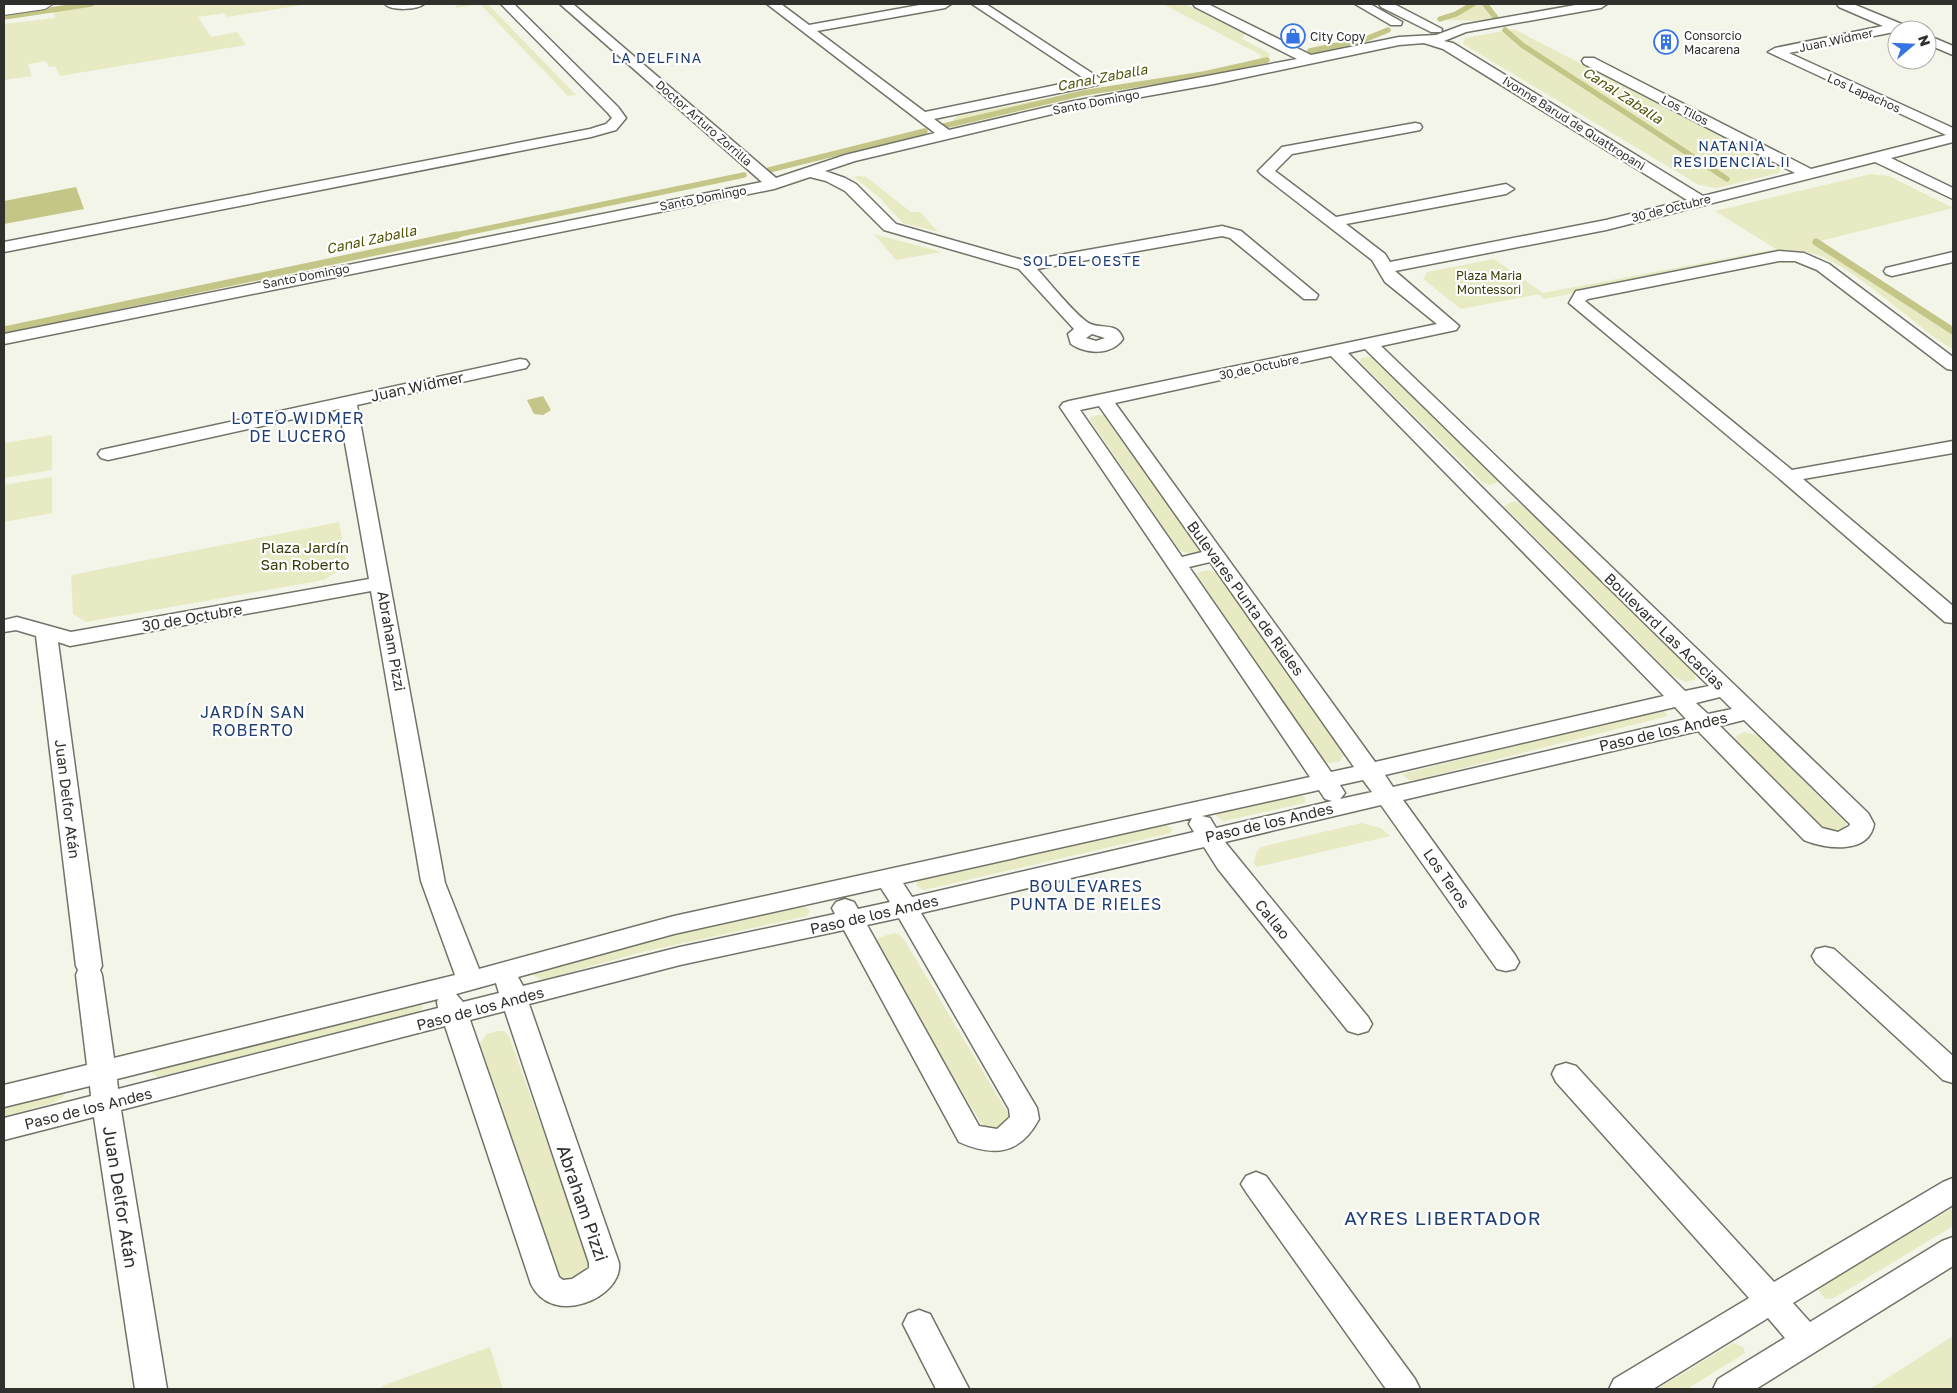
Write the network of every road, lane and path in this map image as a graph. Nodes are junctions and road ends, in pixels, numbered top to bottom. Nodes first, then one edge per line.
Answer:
1 (42, 4) edge
2 (391, 4) edge
3 (418, 4) edge
4 (507, 4) edge
5 (566, 4) edge
6 (773, 4) edge
7 (945, 4) edge
8 (978, 4) edge
9 (1199, 4) edge
10 (1361, 4) edge
11 (1385, 4) edge
12 (1601, 4) edge
13 (1843, 4) edge
14 (4, 10) edge
15 (1887, 22) edge
16 (807, 30) junction
17 (1887, 31) edge
18 (1404, 34) junction
19 (1436, 37) junction
20 (1937, 43) edge
21 (1953, 50) edge
22 (1775, 52) joint
23 (1308, 59) junction
24 (1590, 61) dead end
25 (922, 117) junction
26 (1416, 127) dead end
27 (1953, 133) edge
28 (946, 135) junction
29 (1953, 138) edge
30 (1875, 156) junction
31 (809, 172) junction
32 (1808, 174) junction
33 (774, 184) junction
34 (1506, 189) dead end
35 (1953, 194) edge
36 (1700, 201) junction
37 (1333, 222) junction
38 (4, 247) edge
39 (1953, 257) edge
40 (1025, 266) junction
41 (1386, 268) junction
42 (1892, 271) dead end
43 (1310, 295) dead end
44 (1085, 330) dead end
45 (4, 339) edge
46 (1368, 343) junction
47 (1335, 350) junction
48 (520, 364) dead end
49 (1953, 365) edge
50 (1104, 400) junction
51 (347, 402) junction
52 (1953, 447) edge
53 (108, 454) dead end
54 (1788, 476) junction
55 (1519, 490) junction
56 (1482, 498) junction
57 (1216, 555) junction
58 (1176, 564) junction
59 (381, 583) junction
60 (1953, 618) edge
61 (4, 626) edge
62 (46, 632) junction
63 (1725, 689) junction
64 (1680, 699) junction
65 (1748, 712) junction
66 (1703, 722) junction
67 (1370, 771) junction
68 (1325, 782) junction
69 (1388, 795) junction
70 (1342, 806) junction
71 (1192, 811) junction
72 (1209, 836) junction
73 (888, 878) junction
74 (835, 890) junction
75 (905, 908) junction
76 (851, 920) junction
77 (1825, 956) dead end
78 (1506, 962) dead end
79 (505, 971) junction
80 (457, 984) junction
81 (513, 999) junction
82 (455, 1015) junction
83 (1358, 1024) dead end
84 (1953, 1072) edge
85 (102, 1073) junction
86 (1566, 1074) dead end
87 (4, 1096) edge
88 (106, 1104) junction
89 (4, 1130) edge
90 (1256, 1184) dead end
91 (1953, 1190) edge
92 (1953, 1250) edge
93 (1771, 1300) junction
94 (919, 1324) dead end
95 (1807, 1340) junction
96 (151, 1389) edge
97 (953, 1389) edge
98 (1404, 1389) edge
99 (1625, 1389) edge
100 (1729, 1389) edge

1 - 14 main road
2 - 3 street
4 - 38 street
5 - 33 street, Doctor Arturo Zorrilla
6 - 16 street
7 - 16 street
8 - 25 street
9 - 23 street
10 - 18 street
11 - 19 street, Ivonne Barud de Quattropani
12 - 19 street, Santo Domingo
13 - 15 street
16 - 25 street
17 - 22 street, Juan Widmer
18 - 19 street, Santo Domingo
18 - 23 street, Santo Domingo
19 - 36 street, Ivonne Barud de Quattropani
20 - 21 street
22 - 27 street, Los Lapachos
23 - 28 street, Santo Domingo
24 - 32 street, Los Tilos
25 - 28 street
26 - 37 street
28 - 31 street, Santo Domingo
29 - 30 street, 30 de Octubre
30 - 32 street, 30 de Octubre
30 - 35 street
31 - 33 street, Santo Domingo
31 - 40 street
32 - 36 street, 30 de Octubre
33 - 45 street, Santo Domingo
34 - 37 street
36 - 41 street, 30 de Octubre
37 - 41 street
39 - 42 street
40 - 43 street
40 - 44 street
41 - 46 street, 30 de Octubre
46 - 47 street, 30 de Octubre
46 - 55 street, Boulevard Las Acacias
47 - 50 street, 30 de Octubre
47 - 56 street, Boulevard Las Acacias
48 - 51 street, Juan Widmer
49 - 54 street
50 - 57 street, Bulevares Punta de Rieles
50 - 58 street, 30 de Octubre
51 - 53 street, Juan Widmer
51 - 59 street, Abraham Pizzi
52 - 54 street
54 - 60 street
55 - 56 street
55 - 63 street, Boulevard Las Acacias
56 - 64 street, Boulevard Las Acacias
57 - 58 street
57 - 67 street, Bulevares Punta de Rieles
58 - 68 street
59 - 62 street, 30 de Octubre
59 - 80 street, Abraham Pizzi
61 - 62 street, 30 de Octubre
62 - 85 street, Juan Delfor Atán
63 - 64 street, Paso de los Andes
63 - 65 street, Boulevard Las Acacias
64 - 66 street, Boulevard Las Acacias
64 - 67 street, Paso de los Andes
65 - 66 street, Paso de los Andes
65 - 66 street, Boulevard Las Acacias
66 - 69 street, Paso de los Andes
67 - 68 street, Paso de los Andes
67 - 69 street, Bulevares Punta de Rieles
68 - 70 street
68 - 71 street, Paso de los Andes
69 - 70 street, Paso de los Andes
69 - 78 street, Los Teros
70 - 72 street, Paso de los Andes
71 - 72 street, Callao
71 - 73 street, Paso de los Andes
72 - 75 street, Paso de los Andes
72 - 83 street, Callao
73 - 74 street, Paso de los Andes
73 - 75 street
74 - 76 street
74 - 79 street, Paso de los Andes
75 - 76 street, Paso de los Andes
75 - 76 street
76 - 81 street, Paso de los Andes
77 - 84 street
79 - 80 street, Paso de los Andes
79 - 81 street, Abraham Pizzi
80 - 82 street, Abraham Pizzi
80 - 85 street, Paso de los Andes
81 - 82 street, Paso de los Andes
81 - 82 street, Abraham Pizzi
82 - 88 street, Paso de los Andes
85 - 87 street, Paso de los Andes
85 - 88 street, Juan Delfor Atán
86 - 93 street
88 - 89 street, Paso de los Andes
88 - 96 street, Juan Delfor Atán
90 - 98 street
91 - 93 street
92 - 95 street
93 - 95 street
93 - 99 street
94 - 97 street
95 - 100 street

